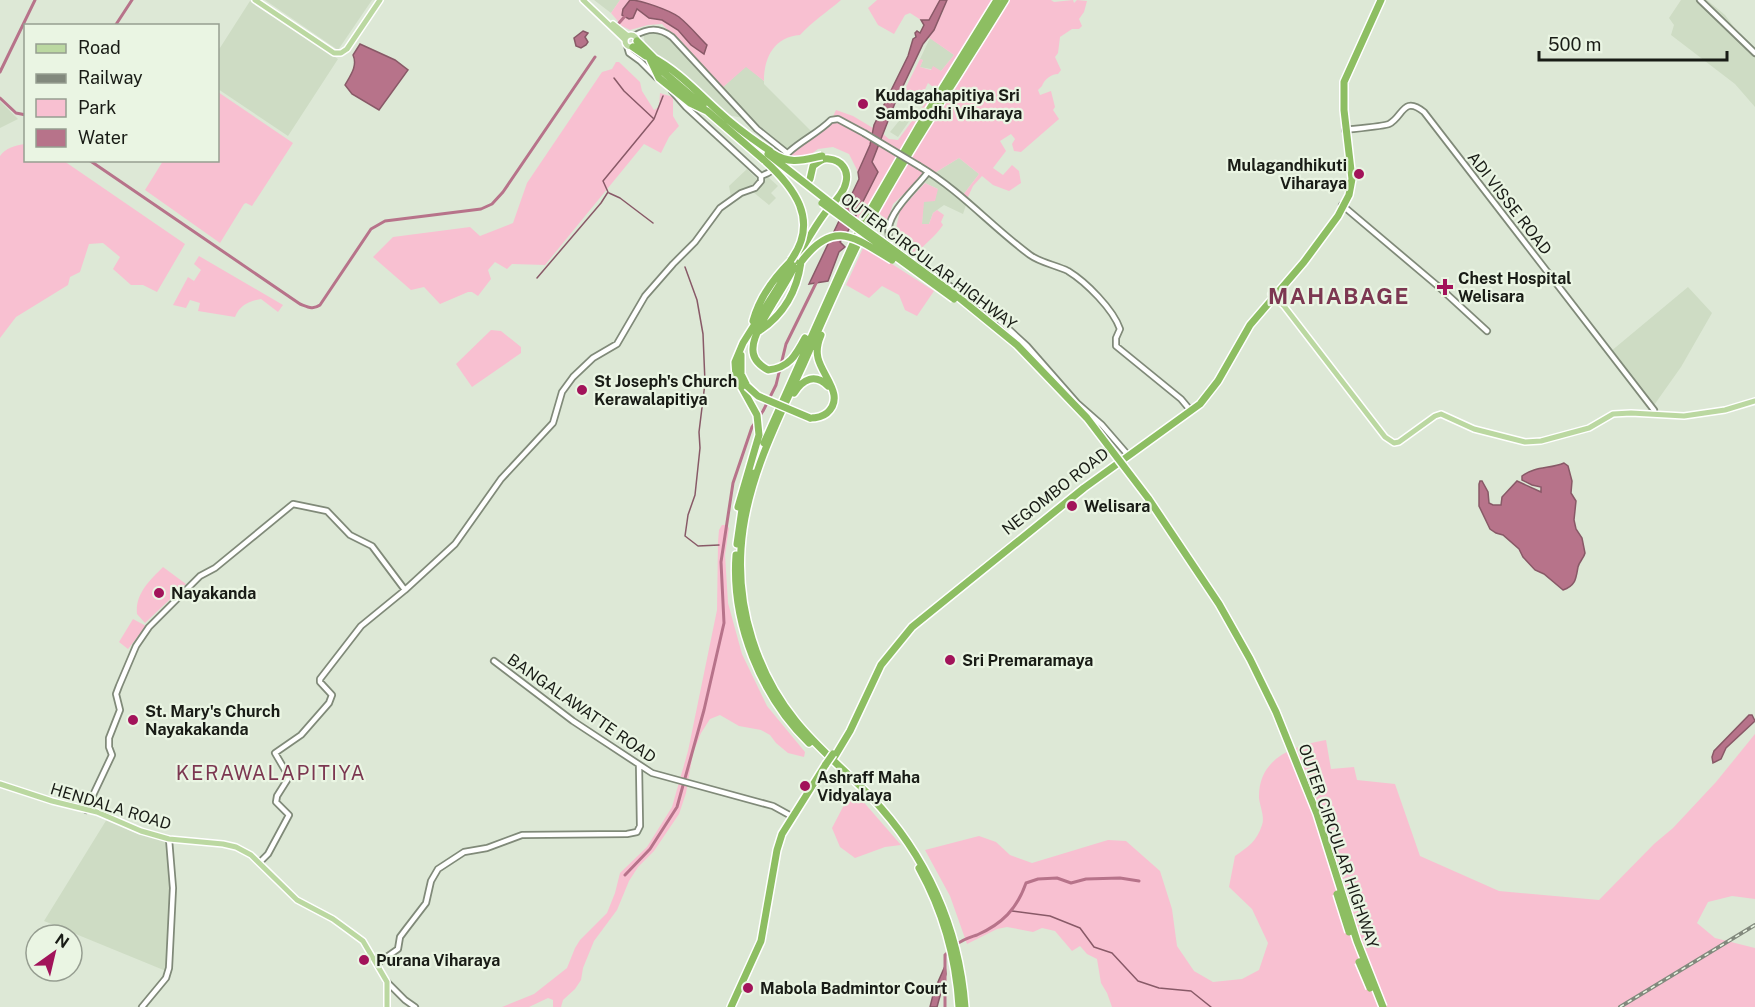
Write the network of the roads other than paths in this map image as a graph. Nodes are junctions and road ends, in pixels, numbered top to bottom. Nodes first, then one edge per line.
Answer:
1 (255, 0) edge
2 (380, 0) edge
3 (583, 0) edge
4 (997, 0) edge
5 (1005, 0) edge
6 (1379, 0) edge
7 (1700, 0) edge
8 (631, 41) junction
9 (1755, 53) edge
10 (652, 61) junction
11 (706, 108) junction
12 (1345, 130) junction
13 (787, 153) junction
14 (767, 156) junction
15 (928, 172) junction
16 (761, 177) junction
17 (1343, 206) junction
18 (847, 216) junction
19 (795, 265) junction
20 (842, 279) junction
21 (926, 280) junction
22 (832, 288) junction
23 (1272, 295) junction
24 (759, 325) junction
25 (1487, 331) dead end
26 (1755, 401) edge
27 (1190, 410) junction
28 (1654, 410) dead end
29 (810, 416) junction
30 (765, 452) junction
31 (1127, 454) junction
32 (735, 569) junction
33 (405, 591) junction
34 (494, 661) dead end
35 (639, 765) junction
36 (652, 773) junction
37 (639, 777) junction
38 (0, 784) edge
39 (86, 810) junction
40 (793, 817) junction
41 (169, 839) junction
42 (260, 862) junction
43 (948, 927) junction
44 (378, 963) junction
45 (387, 982) junction
46 (142, 1007) edge
47 (387, 1007) edge
48 (415, 1007) edge
49 (733, 1007) edge
50 (959, 1007) edge
51 (965, 1007) edge
52 (1378, 1007) edge
53 (1383, 1007) edge

1 - 2 main road
3 - 8 main road
4 - 22 highway
5 - 20 highway
6 - 12 highway, NEGOMBO ROAD
7 - 9 street
8 - 10 highway
8 - 13 street
8 - 16 street
10 - 11 highway, OUTER CIRCULAR HIGHWAY
10 - 11 highway
10 - 14 highway
11 - 14 highway, OUTER CIRCULAR HIGHWAY
12 - 17 highway, NEGOMBO ROAD
12 - 28 street, ADI VISSE ROAD
13 - 15 street, bridge
13 - 16 street
14 - 18 highway, OUTER CIRCULAR HIGHWAY, bridge
14 - 19 highway, bridge
14 - 19 highway, bridge
14 - 21 highway, OUTER CIRCULAR HIGHWAY, bridge
15 - 27 street
15 - 31 street
16 - 33 street
17 - 23 highway, NEGOMBO ROAD
17 - 25 street
18 - 19 highway, bridge
18 - 53 highway, OUTER CIRCULAR HIGHWAY, bridge
19 - 21 highway, bridge
19 - 24 highway
19 - 24 highway
19 - 24 highway
19 - 24 highway
19 - 24 highway
19 - 29 highway, bridge
20 - 29 highway
20 - 30 highway
21 - 52 highway, OUTER CIRCULAR HIGHWAY, bridge
22 - 24 highway
22 - 32 highway
23 - 26 main road
23 - 27 highway, NEGOMBO ROAD
24 - 32 highway
27 - 31 highway, NEGOMBO ROAD
29 - 30 highway
30 - 43 highway
31 - 40 highway, NEGOMBO ROAD, bridge
32 - 43 highway
33 - 39 street
33 - 42 street
34 - 35 street, BANGALAWATTE ROAD
35 - 36 street, BANGALAWATTE ROAD
35 - 37 street
36 - 37 street
36 - 40 street, BANGALAWATTE ROAD
37 - 44 street
38 - 39 main road, HENDALA ROAD
39 - 41 main road, HENDALA ROAD
40 - 49 highway, NEGOMBO ROAD
41 - 42 main road, HENDALA ROAD
41 - 46 street
42 - 44 main road, HENDALA ROAD
43 - 50 highway
43 - 51 highway
44 - 45 main road, HENDALA ROAD
45 - 47 main road, HENDALA ROAD
45 - 48 street

